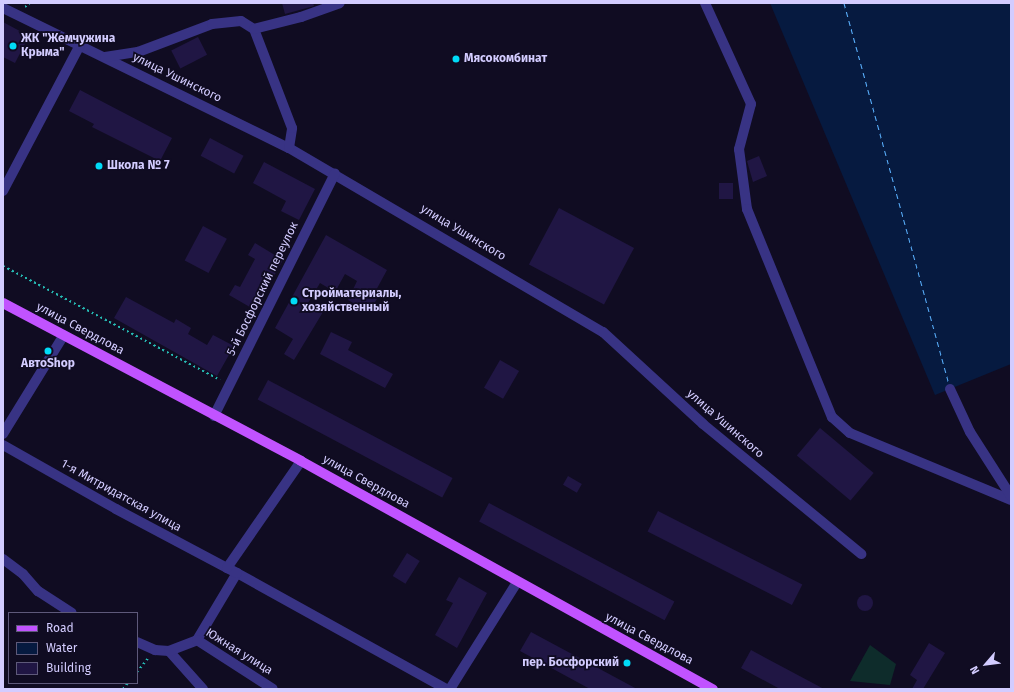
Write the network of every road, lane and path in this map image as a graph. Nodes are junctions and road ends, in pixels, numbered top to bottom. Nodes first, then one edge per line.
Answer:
1 (340, 3) edge
2 (705, 3) edge
3 (3, 8) edge
4 (254, 28) junction
5 (80, 45) junction
6 (104, 57) junction
7 (289, 148) junction
8 (335, 173) junction
9 (3, 191) edge
10 (3, 266) edge
11 (3, 304) edge
12 (64, 335) junction
13 (230, 385) junction
14 (950, 389) dead end
15 (214, 416) junction
16 (3, 434) edge
17 (3, 445) edge
18 (301, 461) junction
19 (1011, 496) edge
20 (1011, 500) edge
21 (861, 554) dead end
22 (3, 559) edge
23 (228, 568) junction
24 (238, 574) junction
25 (517, 582) junction
26 (70, 612) edge
27 (197, 640) junction
28 (138, 642) edge
29 (155, 650) junction
30 (168, 651) junction
31 (138, 671) edge
32 (203, 689) edge
33 (273, 689) edge
34 (446, 689) edge
35 (450, 689) edge
36 (713, 689) edge

1 - 4 street
2 - 20 street
3 - 5 street, улица Ушинского
4 - 6 street
4 - 7 street
5 - 6 street, улица Ушинского
5 - 9 street
6 - 7 street, улица Ушинского
7 - 8 street, улица Ушинского
8 - 13 street, 5-й Босфорский переулок
8 - 21 street, улица Ушинского
10 - 13 path
11 - 12 main road, улица Свердлова
12 - 15 main road, улица Свердлова
12 - 16 street
13 - 15 street, 5-й Босфорский переулок
14 - 19 street
15 - 18 main road, улица Свердлова
17 - 23 street, 1-я Митридатская улица
18 - 23 street
18 - 25 main road, улица Свердлова
22 - 26 street
23 - 24 street, 1-я Митридатская улица
24 - 27 street
24 - 34 street
25 - 35 street
25 - 36 main road, улица Свердлова
27 - 30 street, Южная улица
27 - 33 street, Южная улица
28 - 29 street
29 - 30 street
29 - 31 path
30 - 32 street

